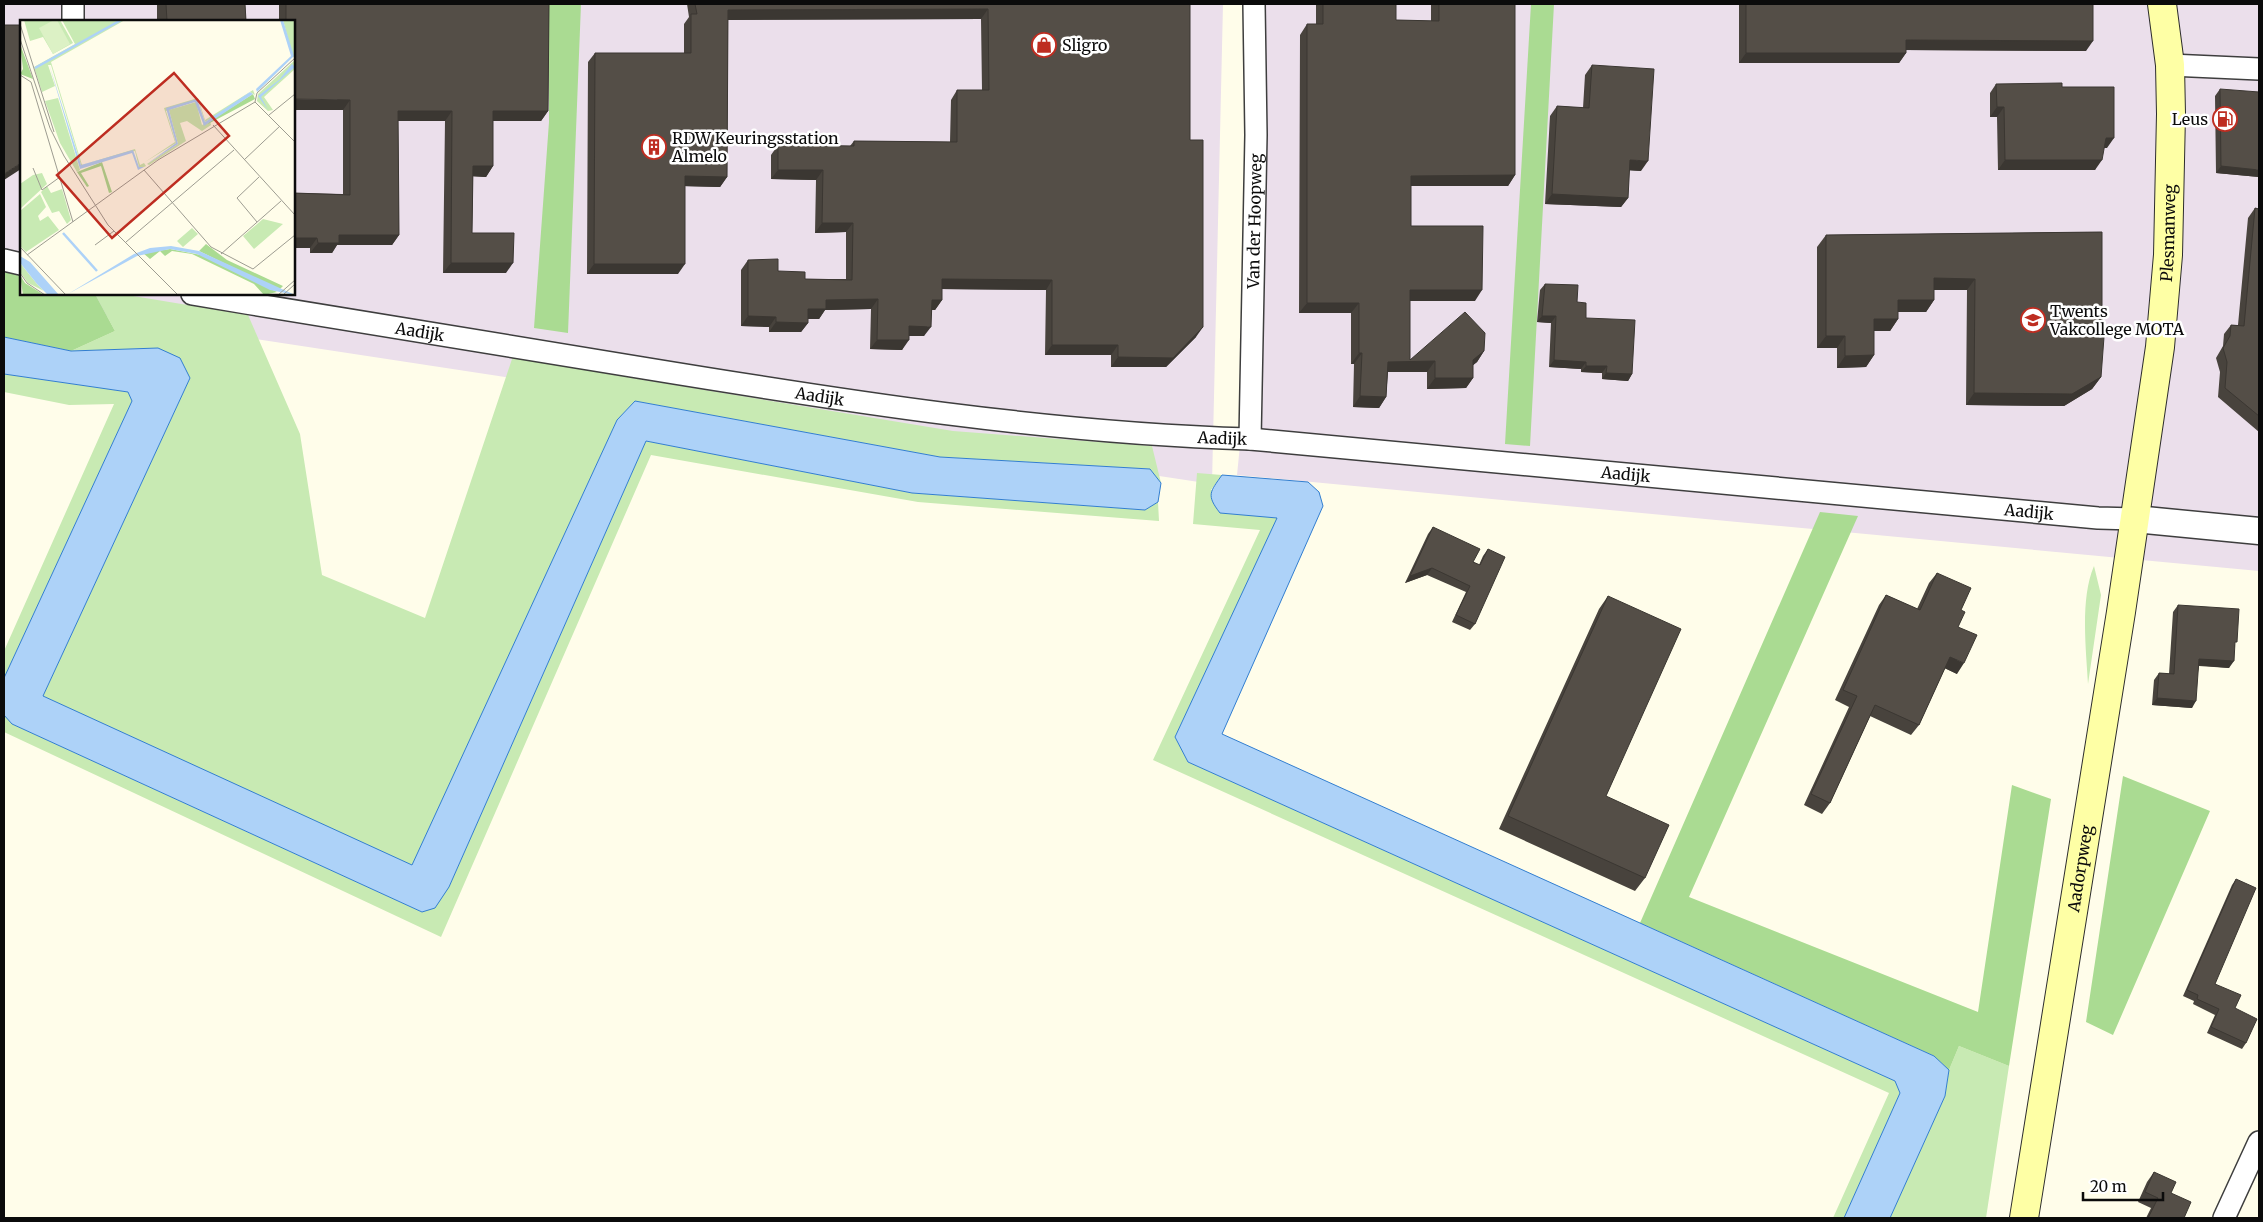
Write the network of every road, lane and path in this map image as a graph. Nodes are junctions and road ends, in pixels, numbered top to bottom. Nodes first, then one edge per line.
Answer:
1 (73, 4) edge
2 (1254, 4) edge
3 (2162, 4) edge
4 (73, 20) edge
5 (2170, 65) junction
6 (2259, 69) edge
7 (4, 260) edge
8 (20, 264) edge
9 (198, 295) edge
10 (1250, 440) junction
11 (2135, 519) junction
12 (2259, 531) edge
13 (2259, 1142) edge
14 (2254, 1166) edge
15 (2024, 1218) edge
16 (2224, 1218) edge

1 - 4 street
2 - 10 street, Van der Hoopweg
3 - 5 main road, Plesmanweg
5 - 6 street
5 - 11 main road, Plesmanweg
7 - 8 street
9 - 10 street, Aadijk
10 - 11 street, Aadijk
11 - 12 street, Aadijk
11 - 15 main road, Aadorpweg
13 - 14 street
14 - 16 street

